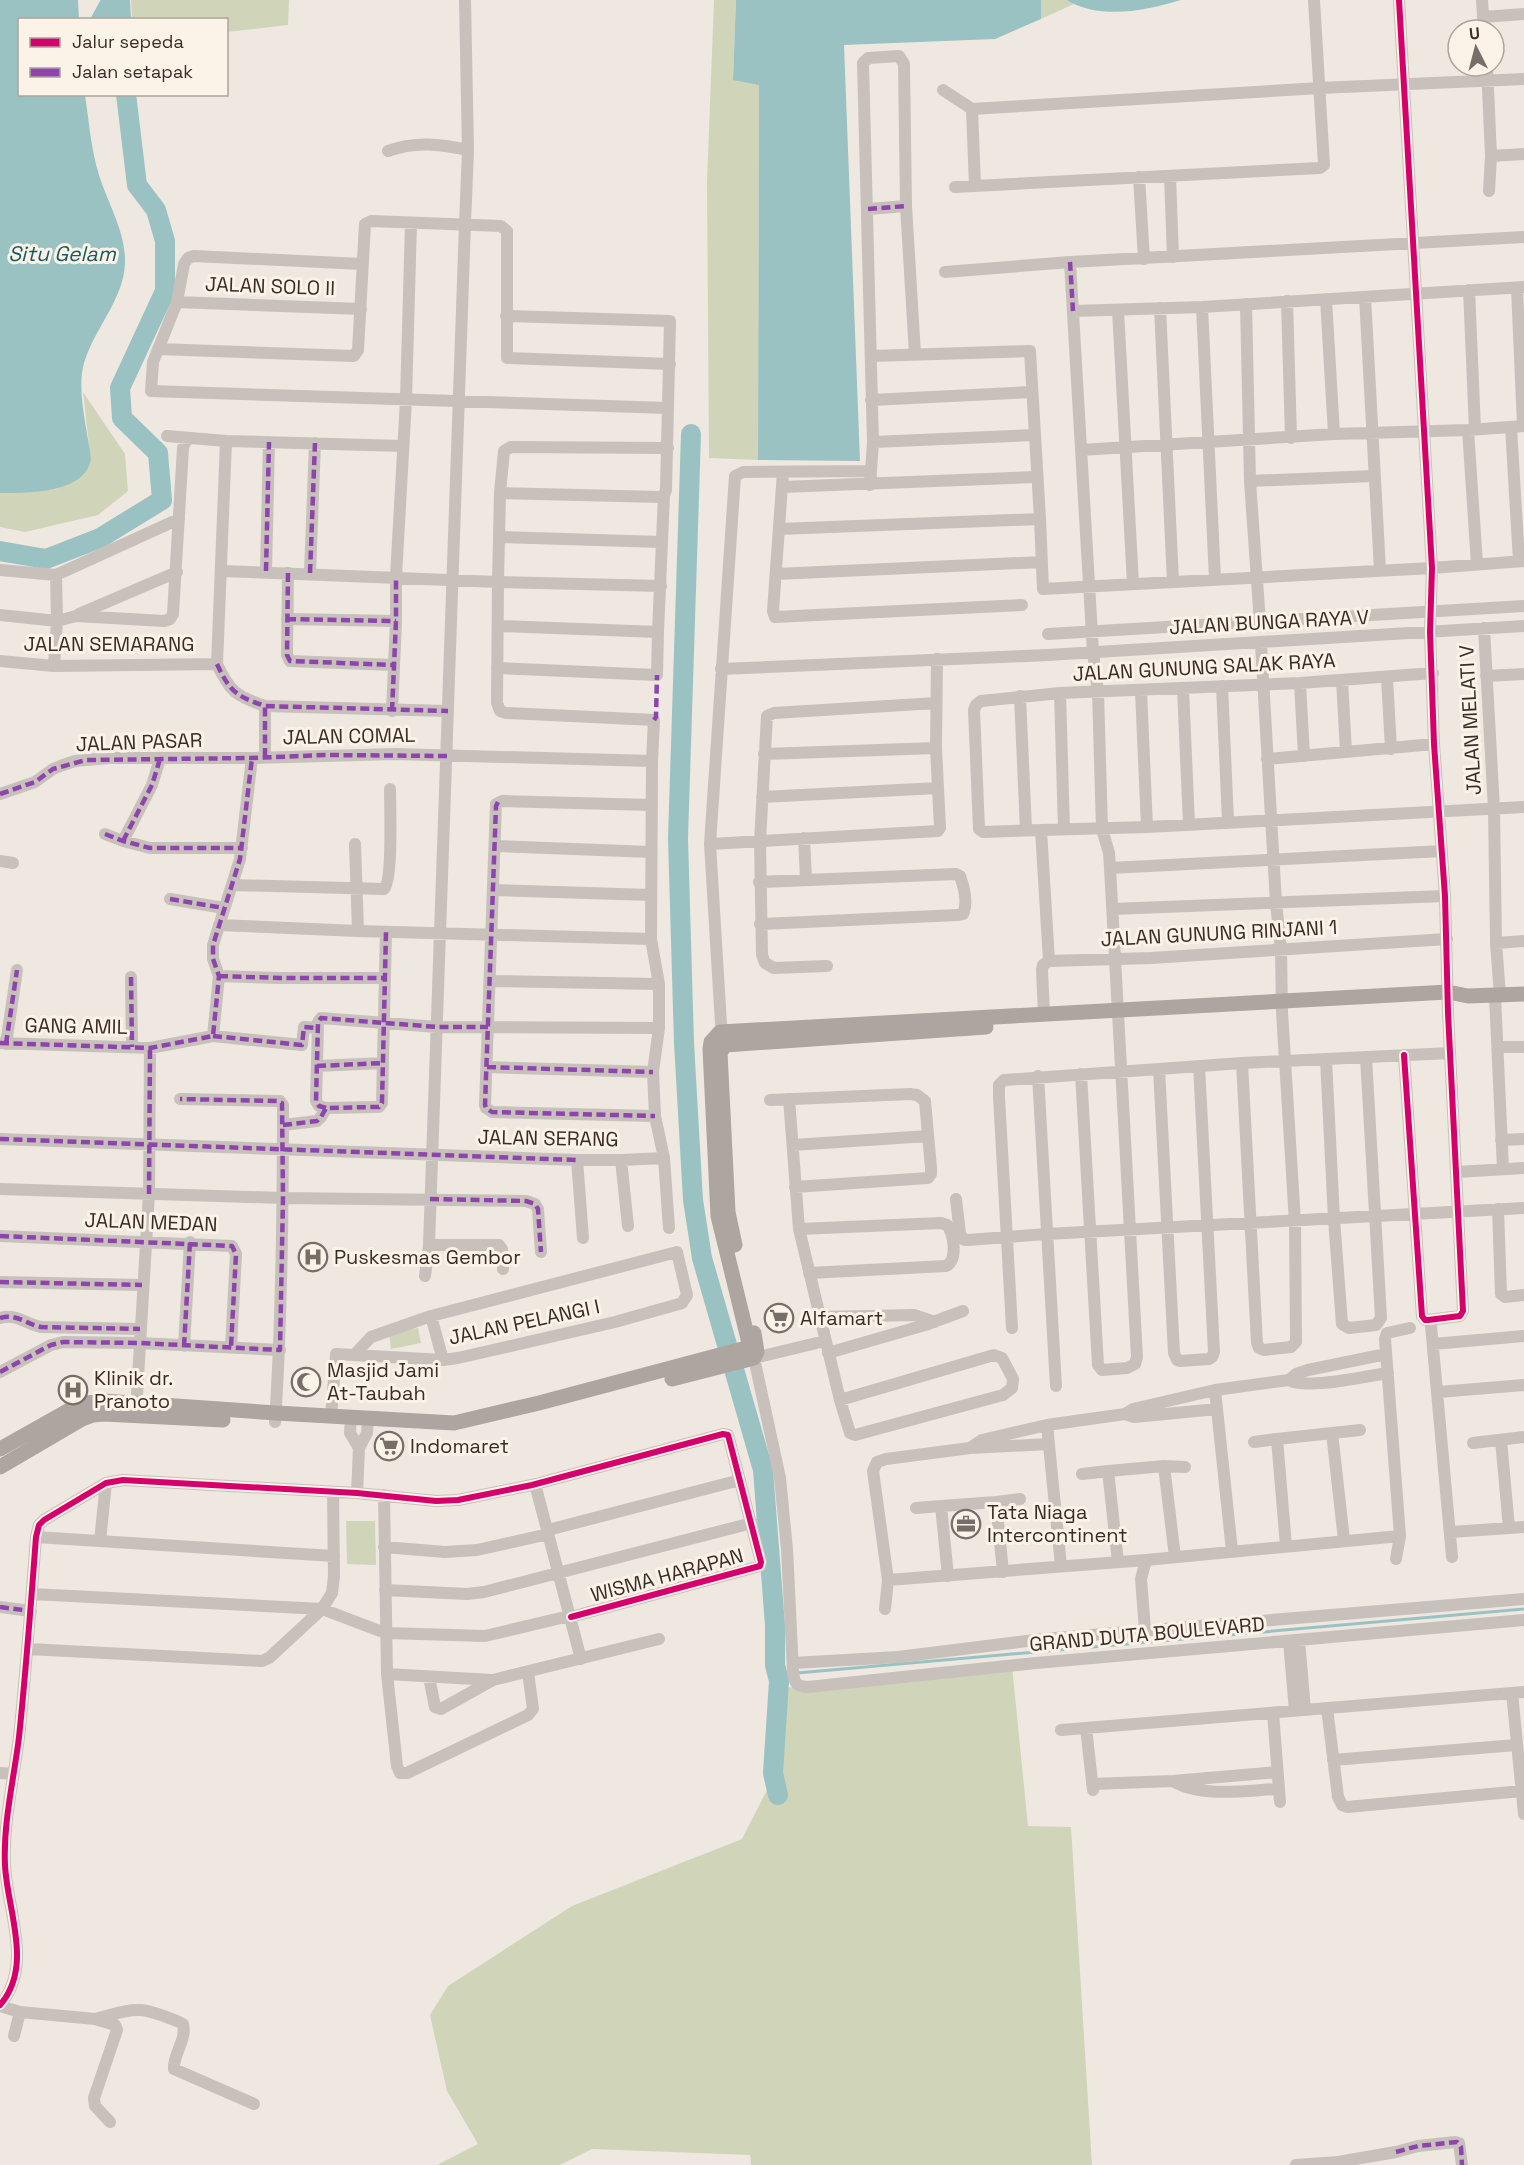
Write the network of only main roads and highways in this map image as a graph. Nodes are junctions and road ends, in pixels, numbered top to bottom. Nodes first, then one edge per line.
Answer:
1 (1524, 994) edge
2 (1119, 1015) junction
3 (722, 1039) junction
4 (750, 1353) junction
5 (136, 1409) junction
6 (275, 1418) junction
7 (351, 1422) junction
8 (368, 1423) junction
9 (0, 1449) edge
10 (0, 1467) edge

1 - 2 main road
2 - 3 main road
2 - 3 main road
3 - 4 main road
4 - 8 main road
4 - 8 main road
5 - 6 main road
5 - 9 main road
5 - 10 main road
6 - 7 main road
6 - 7 main road
7 - 8 main road

